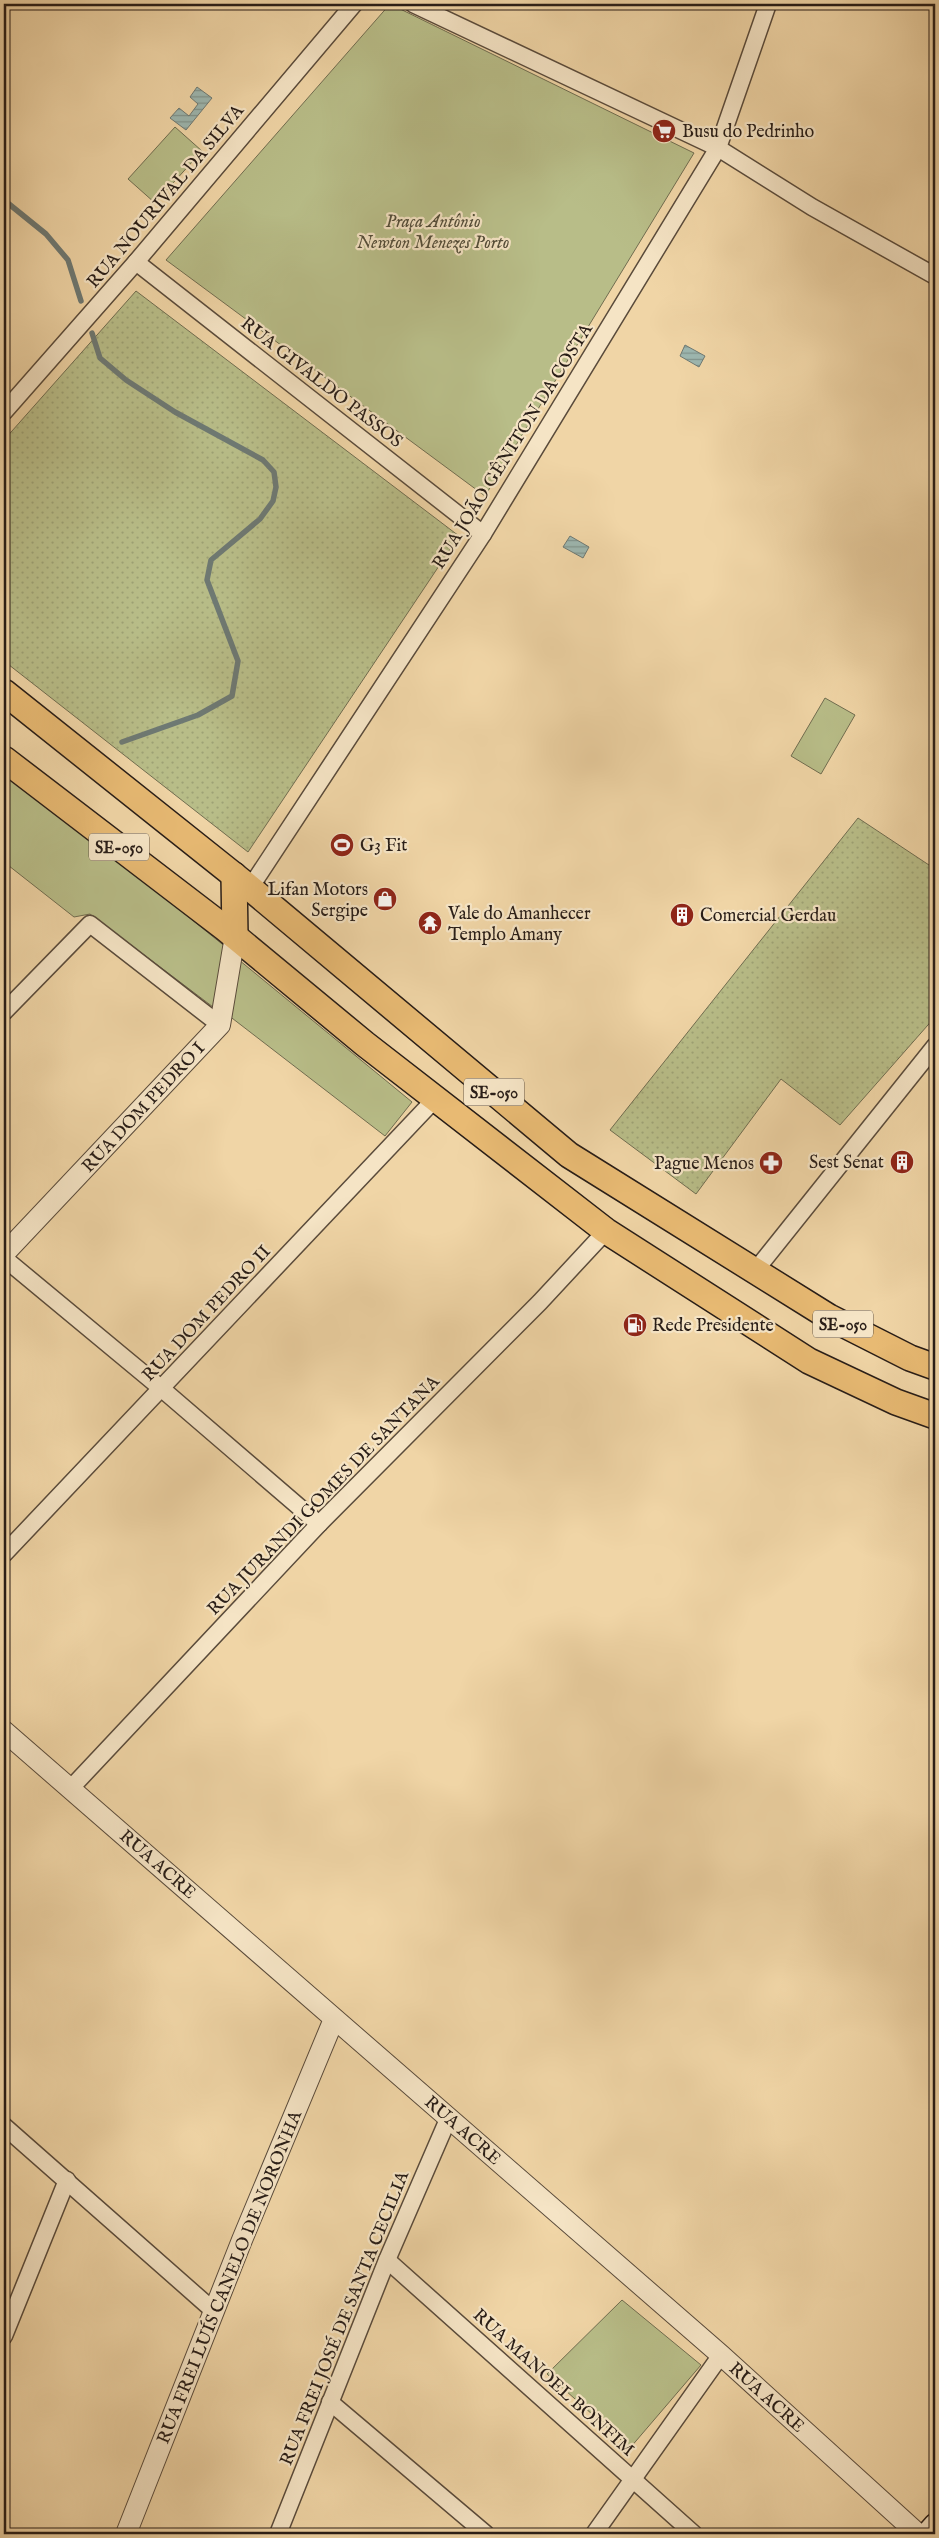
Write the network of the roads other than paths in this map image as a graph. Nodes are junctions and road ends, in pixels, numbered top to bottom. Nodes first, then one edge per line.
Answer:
1 (354, 4) edge
2 (413, 4) edge
3 (768, 4) edge
4 (718, 148) junction
5 (136, 262) junction
6 (935, 276) edge
7 (4, 412) edge
8 (483, 534) junction
9 (4, 692) edge
10 (4, 759) edge
11 (242, 882) junction
12 (240, 941) junction
13 (4, 1012) edge
14 (220, 1025) junction
15 (935, 1046) edge
16 (436, 1098) junction
17 (606, 1231) junction
18 (4, 1254) edge
19 (4, 1258) edge
20 (755, 1272) junction
21 (935, 1367) edge
22 (162, 1389) junction
23 (935, 1416) edge
24 (319, 1524) junction
25 (4, 1554) edge
26 (4, 1731) edge
27 (72, 1788) junction
28 (334, 2019) junction
29 (449, 2117) junction
30 (5, 2129) edge
31 (67, 2180) junction
32 (387, 2260) junction
33 (215, 2312) junction
34 (4, 2336) edge
35 (721, 2355) junction
36 (330, 2402) junction
37 (632, 2479) junction
38 (935, 2526) edge
39 (126, 2534) edge
40 (278, 2534) edge
41 (486, 2534) edge
42 (594, 2534) edge
43 (694, 2534) edge
44 (918, 2534) edge
45 (927, 2534) edge

1 - 5 street, RUA NOURIVAL DA SILVA
2 - 4 street
3 - 4 street, RUA JOÃO GÊNITON DA COSTA
4 - 6 street
4 - 8 street, RUA JOÃO GÊNITON DA COSTA
5 - 7 street, RUA NOURIVAL DA SILVA
5 - 8 street, RUA GIVALDO PASSOS
8 - 11 street, RUA JOÃO GÊNITON DA COSTA
9 - 11 main road, SE-050
10 - 12 main road, SE-050
11 - 12 main road
11 - 20 main road, SE-050
12 - 14 street
12 - 16 main road, SE-050
13 - 14 street
14 - 18 street, RUA DOM PEDRO I
15 - 20 street
16 - 17 main road, SE-050
16 - 22 street, RUA DOM PEDRO II
17 - 23 main road, SE-050
17 - 24 street, RUA JURANDI GOMES DE SANTANA
19 - 22 street
20 - 21 main road, SE-050
22 - 24 street
22 - 25 street, RUA DOM PEDRO II
24 - 27 street, RUA JURANDI GOMES DE SANTANA
26 - 27 street, RUA ACRE
27 - 28 street, RUA ACRE
28 - 29 street, RUA ACRE
28 - 33 street, RUA FREI LUÍS CANELO DE NORONHA
29 - 32 street, RUA FREI JOSÉ DE SANTA CECILIA
29 - 35 street, RUA ACRE
30 - 31 street
31 - 33 street
31 - 34 street
32 - 36 street, RUA FREI JOSÉ DE SANTA CECILIA
32 - 37 street, RUA MANOEL BONFIM
33 - 39 street, RUA FREI LUÍS CANELO DE NORONHA
35 - 37 street
35 - 44 street, RUA ACRE
36 - 40 street, RUA FREI JOSÉ DE SANTA CECILIA
36 - 41 street
37 - 42 street
37 - 43 street, RUA MANOEL BONFIM
38 - 45 main road

